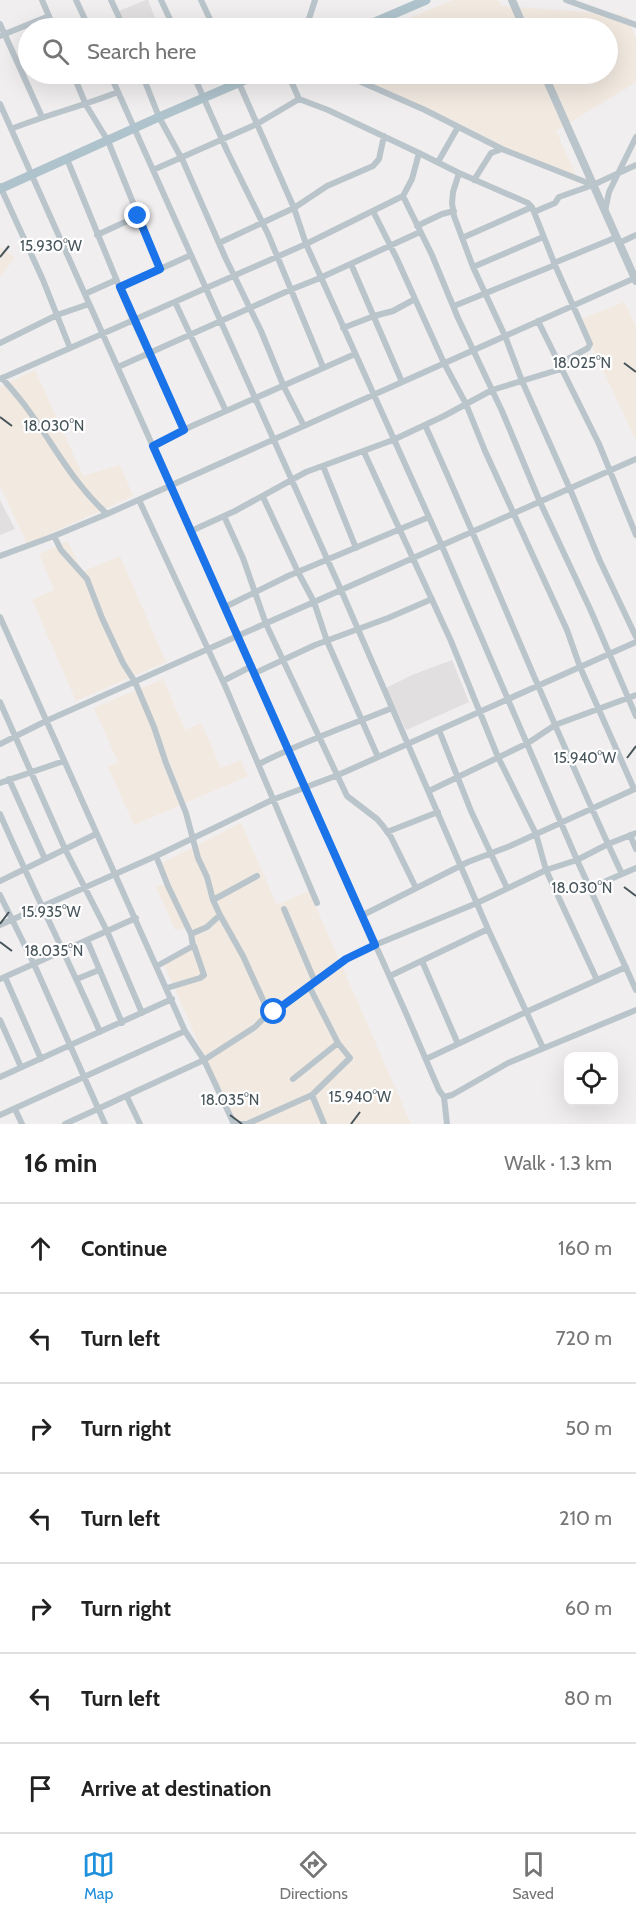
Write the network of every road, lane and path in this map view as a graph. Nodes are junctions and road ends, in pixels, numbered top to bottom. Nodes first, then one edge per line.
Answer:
1 (42, 0) edge
2 (77, 0) edge
3 (111, 0) edge
4 (161, 0) edge
5 (201, 0) edge
6 (315, 0) edge
7 (426, 0) edge
8 (512, 0) edge
9 (566, 0) edge
10 (49, 16) joint
11 (44, 18) edge
12 (85, 18) edge
13 (119, 18) edge
14 (169, 18) edge
15 (209, 18) edge
16 (309, 18) edge
17 (384, 18) edge
18 (520, 18) edge
19 (614, 18) edge
20 (618, 19) edge
21 (0, 24) edge
22 (636, 26) edge
23 (18, 29) edge
24 (2, 35) edge
25 (18, 68) edge
26 (26, 84) edge
27 (77, 84) edge
28 (114, 84) edge
29 (146, 84) edge
30 (197, 84) edge
31 (227, 84) edge
32 (240, 84) edge
33 (292, 84) edge
34 (365, 84) edge
35 (548, 84) edge
36 (118, 92) junction
37 (203, 98) junction
38 (299, 99) junction
39 (0, 104) edge
40 (86, 105) junction
41 (42, 117) junction
42 (159, 117) junction
43 (257, 124) junction
44 (458, 127) junction
45 (135, 128) junction
46 (11, 129) junction
47 (384, 136) junction
48 (222, 139) junction
49 (635, 140) edge
50 (108, 141) junction
51 (502, 149) junction
52 (419, 153) junction
53 (181, 157) junction
54 (67, 159) junction
55 (438, 162) junction
56 (636, 165) edge
57 (153, 170) junction
58 (459, 173) junction
59 (618, 173) junction
60 (32, 175) junction
61 (474, 180) junction
62 (593, 185) junction
63 (1, 188) edge
64 (402, 196) junction
65 (294, 208) junction
66 (533, 209) junction
67 (373, 211) junction
68 (453, 211) junction
69 (605, 211) junction
70 (138, 216) junction
71 (262, 222) junction
72 (419, 229) junction
73 (98, 235) junction
74 (636, 235) edge
75 (543, 237) junction
76 (462, 238) junction
77 (618, 240) junction
78 (219, 243) junction
79 (306, 244) junction
80 (391, 245) junction
81 (191, 255) junction
82 (277, 257) junction
83 (351, 264) junction
84 (554, 264) junction
85 (473, 267) junction
86 (160, 269) junction
87 (234, 276) junction
88 (321, 278) junction
89 (635, 279) edge
90 (116, 280) junction
91 (120, 287) junction
92 (206, 288) junction
93 (290, 290) junction
94 (85, 294) junction
95 (486, 294) junction
96 (415, 299) junction
97 (175, 302) junction
98 (89, 304) junction
99 (454, 306) junction
100 (573, 306) junction
101 (250, 308) junction
102 (57, 315) junction
103 (374, 316) junction
104 (133, 320) junction
105 (220, 321) junction
106 (538, 321) junction
107 (343, 328) junction
108 (103, 334) junction
109 (191, 335) junction
110 (505, 336) junction
111 (0, 343) edge
112 (70, 348) junction
113 (473, 350) junction
114 (149, 353) junction
115 (354, 354) junction
116 (444, 363) junction
117 (560, 366) junction
118 (117, 367) junction
119 (322, 367) junction
120 (1, 379) edge
121 (522, 381) junction
122 (402, 382) junction
123 (284, 387) junction
124 (492, 390) junction
125 (373, 395) junction
126 (255, 399) junction
127 (466, 404) junction
128 (226, 411) junction
129 (425, 425) junction
130 (304, 426) junction
131 (184, 430) junction
132 (273, 440) junction
133 (393, 440) junction
134 (153, 446) junction
135 (364, 452) junction
136 (636, 459) edge
137 (323, 466) junction
138 (611, 470) junction
139 (292, 480) junction
140 (171, 486) junction
141 (570, 489) junction
142 (263, 497) junction
143 (139, 500) junction
144 (540, 502) junction
145 (514, 513) junction
146 (107, 514) junction
147 (224, 516) junction
148 (429, 518) junction
149 (400, 530) junction
150 (191, 531) junction
151 (472, 532) junction
152 (636, 535) edge
153 (54, 536) junction
154 (442, 546) junction
155 (356, 548) junction
156 (0, 555) edge
157 (413, 558) junction
158 (328, 560) junction
159 (298, 572) junction
160 (341, 590) junction
161 (255, 592) junction
162 (432, 599) junction
163 (314, 602) junction
164 (225, 607) junction
165 (0, 618) edge
166 (266, 624) junction
167 (358, 630) junction
168 (238, 636) junction
169 (636, 637) edge
170 (327, 641) junction
171 (636, 642) edge
172 (208, 650) junction
173 (610, 654) junction
174 (283, 661) junction
175 (580, 667) junction
176 (253, 670) junction
177 (223, 681) junction
178 (135, 682) junction
179 (538, 686) junction
180 (636, 695) edge
181 (629, 698) junction
182 (509, 699) junction
183 (1, 706) edge
184 (392, 708) junction
185 (598, 709) junction
186 (479, 712) junction
187 (636, 716) edge
188 (362, 720) junction
189 (46, 721) junction
190 (555, 725) junction
191 (439, 730) junction
192 (16, 737) junction
193 (319, 737) junction
194 (528, 743) junction
195 (0, 744) edge
196 (408, 744) junction
197 (288, 749) junction
198 (378, 757) junction
199 (498, 757) junction
200 (64, 761) junction
201 (259, 764) junction
202 (31, 771) junction
203 (338, 775) junction
204 (458, 776) junction
205 (9, 779) junction
206 (0, 783) edge
207 (305, 787) junction
208 (635, 789) edge
209 (429, 791) junction
210 (272, 800) junction
211 (592, 810) junction
212 (438, 812) junction
213 (0, 814) edge
214 (561, 822) junction
215 (387, 832) junction
216 (96, 834) junction
217 (536, 834) junction
218 (633, 834) edge
219 (192, 838) junction
220 (608, 844) junction
221 (65, 849) junction
222 (636, 849) edge
223 (491, 853) junction
224 (156, 856) junction
225 (45, 859) junction
226 (577, 860) junction
227 (461, 865) junction
228 (636, 868) edge
229 (24, 869) junction
230 (546, 870) junction
231 (115, 874) junction
232 (622, 874) junction
233 (257, 876) dead end
234 (0, 880) edge
235 (85, 887) junction
236 (416, 888) junction
237 (507, 888) junction
238 (591, 888) junction
239 (0, 895) edge
240 (213, 900) junction
241 (317, 903) dead end
242 (477, 903) junction
243 (42, 907) junction
244 (284, 909) dead end
245 (220, 915) junction
246 (363, 915) junction
247 (136, 918) junction
248 (11, 920) junction
249 (0, 925) edge
250 (488, 929) junction
251 (107, 931) junction
252 (191, 934) junction
253 (87, 940) junction
254 (375, 945) junction
255 (194, 946) junction
256 (63, 951) junction
257 (422, 961) junction
258 (34, 964) junction
259 (157, 966) junction
260 (626, 968) junction
261 (99, 970) junction
262 (390, 976) junction
263 (2, 978) edge
264 (77, 979) junction
265 (597, 980) junction
266 (315, 982) junction
267 (309, 986) junction
268 (167, 988) junction
269 (636, 990) edge
270 (172, 999) junction
271 (636, 1010) edge
272 (526, 1011) junction
273 (142, 1013) junction
274 (269, 1013) junction
275 (0, 1020) edge
276 (122, 1023) junction
277 (185, 1031) junction
278 (100, 1032) junction
279 (338, 1043) junction
280 (458, 1044) junction
281 (70, 1046) junction
282 (543, 1048) junction
283 (41, 1059) junction
284 (426, 1059) junction
285 (204, 1060) junction
286 (21, 1067) junction
287 (0, 1077) edge
288 (85, 1077) junction
289 (292, 1079) dead end
290 (312, 1095) junction
291 (127, 1096) junction
292 (444, 1097) junction
293 (15, 1109) junction
294 (99, 1110) junction
295 (0, 1115) edge
296 (68, 1123) edge
297 (21, 1124) edge
298 (105, 1124) edge
299 (140, 1124) edge
300 (234, 1124) edge
301 (239, 1124) edge
302 (250, 1124) edge
303 (324, 1124) edge
304 (447, 1124) edge

1 - 10 street
2 - 12 street
3 - 13 street
4 - 14 street
5 - 15 street
6 - 16 street
7 - 17 main road
8 - 18 street
9 - 19 street
10 - 11 street
20 - 22 street
21 - 24 street
23 - 24 street
24 - 25 street
26 - 41 street
27 - 40 street
28 - 36 street
29 - 42 street
30 - 37 street
31 - 37 main road
32 - 43 street
33 - 38 street
34 - 44 street
35 - 62 street
36 - 40 street
36 - 45 street
37 - 42 main road
37 - 48 street
38 - 43 street
38 - 47 street
39 - 46 street
40 - 41 street
40 - 50 street
41 - 46 street
42 - 45 main road
42 - 53 street
43 - 48 street
43 - 65 street
44 - 51 street
44 - 55 street
45 - 50 main road
45 - 57 street
46 - 60 street
47 - 52 street
47 - 65 street
48 - 53 street
48 - 71 street
49 - 59 street
50 - 54 main road
50 - 70 street
51 - 61 street
51 - 62 street
52 - 55 street
52 - 64 street
53 - 57 street
53 - 78 street
54 - 60 main road
54 - 73 street
55 - 58 street
56 - 59 street
57 - 81 street
58 - 61 street
58 - 68 street
59 - 62 street
59 - 69 street
60 - 63 main road
60 - 94 street
61 - 66 street
62 - 66 street
62 - 69 street
63 - 102 street
64 - 67 street
64 - 72 street
65 - 71 street
65 - 79 street
66 - 75 street
66 - 76 street
67 - 79 street
67 - 80 street
68 - 72 street
68 - 76 street
69 - 77 street
70 - 73 street
70 - 86 street
71 - 78 street
71 - 82 street
72 - 80 street
72 - 99 street
73 - 90 street
74 - 77 street
75 - 84 street
75 - 85 street
76 - 85 street
77 - 84 street
77 - 89 street
78 - 87 street
79 - 82 street
79 - 88 street
80 - 83 street
80 - 96 street
81 - 86 street
81 - 92 street
82 - 87 street
82 - 93 street
83 - 88 street
83 - 103 street
84 - 95 street
84 - 100 street
85 - 95 street
86 - 91 street
87 - 92 street
87 - 101 street
88 - 93 street
88 - 107 street
89 - 100 street
90 - 91 street
90 - 94 street
91 - 104 street
92 - 97 street
92 - 105 street
93 - 101 street
93 - 119 street
94 - 98 street
95 - 99 street
95 - 110 street
96 - 103 street
96 - 116 street
97 - 104 street
97 - 109 street
98 - 102 street
98 - 108 street
99 - 113 street
100 - 106 street
100 - 117 street
101 - 105 street
101 - 123 street
102 - 111 street
102 - 112 street
103 - 107 street
103 - 122 street
104 - 108 street
104 - 114 street
105 - 109 street
105 - 126 street
106 - 110 street
106 - 117 street
107 - 115 street
108 - 112 street
108 - 118 street
109 - 114 street
109 - 128 street
110 - 113 street
110 - 121 street
112 - 120 street
113 - 116 street
113 - 124 street
114 - 118 street
114 - 131 street
115 - 119 street
115 - 125 street
116 - 122 street
116 - 127 street
117 - 121 street
117 - 138 street
118 - 134 street
119 - 123 street
120 - 146 street
121 - 124 street
121 - 141 street
122 - 125 street
123 - 126 street
123 - 130 street
124 - 127 street
124 - 144 street
125 - 130 street
125 - 133 street
126 - 128 street
126 - 132 street
127 - 129 street
127 - 145 street
128 - 131 street
129 - 133 street
129 - 151 street
130 - 132 street
131 - 134 street
132 - 139 street
132 - 140 street
133 - 135 street
133 - 148 street
134 - 140 street
135 - 137 street
135 - 149 street
136 - 138 street
137 - 139 street
137 - 155 street
138 - 141 street
138 - 152 street
139 - 142 street
139 - 158 street
140 - 143 street
140 - 150 street
141 - 144 street
141 - 169 street
142 - 147 street
142 - 159 street
143 - 146 street
143 - 172 street
144 - 145 street
144 - 173 street
145 - 151 street
145 - 175 street
146 - 153 street
147 - 150 street
147 - 161 street
148 - 149 street
148 - 154 street
149 - 155 street
149 - 157 street
150 - 164 street
151 - 154 street
151 - 179 street
153 - 156 street
153 - 178 street
154 - 157 street
154 - 182 street
155 - 158 street
157 - 160 street
157 - 162 street
158 - 159 street
158 - 160 street
159 - 161 street
159 - 163 street
160 - 163 street
160 - 167 street
161 - 164 street
161 - 166 street
162 - 167 street
162 - 186 street
163 - 166 street
163 - 170 street
164 - 168 street
165 - 189 street
166 - 168 street
166 - 174 street
167 - 170 street
167 - 184 street
168 - 172 street
168 - 176 street
170 - 174 street
170 - 188 street
171 - 173 street
172 - 177 street
172 - 178 street
173 - 175 street
173 - 181 street
174 - 176 street
174 - 193 street
175 - 179 street
175 - 185 street
176 - 177 street
176 - 197 street
177 - 201 street
178 - 189 street
178 - 219 street
179 - 182 street
179 - 190 street
180 - 181 street
181 - 185 street
181 - 187 street
182 - 186 street
182 - 194 street
183 - 192 street
184 - 188 street
184 - 196 street
185 - 190 street
185 - 208 street
186 - 191 street
186 - 199 street
188 - 193 street
188 - 198 street
189 - 192 street
189 - 200 street
190 - 194 street
190 - 211 street
191 - 196 street
191 - 204 street
192 - 195 street
192 - 202 street
193 - 197 street
193 - 203 street
194 - 199 street
194 - 214 street
196 - 198 street
196 - 209 street
197 - 201 street
197 - 207 street
198 - 203 street
199 - 204 street
199 - 217 street
200 - 202 street
200 - 216 street
201 - 210 street
202 - 205 street
202 - 221 street
203 - 207 street
203 - 215 street
204 - 209 street
204 - 223 street
205 - 206 street
205 - 225 street
207 - 210 street
207 - 246 street
208 - 211 street
209 - 212 street
210 - 219 street
210 - 241 street
211 - 214 street
211 - 220 street
212 - 215 street
212 - 227 street
213 - 229 street
214 - 217 street
214 - 226 street
215 - 236 street
216 - 221 street
216 - 231 street
217 - 223 street
217 - 230 street
218 - 220 street
218 - 222 street
219 - 224 street
219 - 240 street
220 - 226 street
220 - 232 street
221 - 225 street
221 - 235 street
223 - 227 street
223 - 237 street
224 - 231 street
224 - 252 street
225 - 229 street
226 - 230 street
226 - 238 street
227 - 236 street
227 - 242 street
228 - 232 street
229 - 234 street
229 - 243 street
230 - 237 street
230 - 265 street
231 - 235 street
231 - 247 street
232 - 238 street
233 - 240 street
235 - 243 street
235 - 251 street
236 - 246 street
237 - 242 street
238 - 260 street
239 - 248 street
240 - 245 street
242 - 250 street
242 - 254 street
243 - 248 street
243 - 256 street
244 - 266 street
245 - 252 street
245 - 274 street
246 - 254 street
247 - 251 street
247 - 259 street
248 - 249 street
248 - 258 street
250 - 257 street
250 - 272 street
251 - 253 street
251 - 273 street
252 - 255 street
253 - 256 street
253 - 261 street
254 - 262 street
254 - 266 street
255 - 259 street
255 - 268 street
256 - 258 street
256 - 264 street
257 - 262 street
257 - 280 street
258 - 263 street
258 - 281 street
259 - 268 street
260 - 265 street
260 - 269 street
261 - 264 street
261 - 276 street
262 - 284 street
263 - 283 street
264 - 278 street
265 - 272 street
266 - 267 street
267 - 274 street
267 - 279 street
268 - 270 street
270 - 273 street
270 - 277 street
271 - 282 street
272 - 280 street
272 - 282 street
273 - 276 street
274 - 285 street
275 - 286 street
276 - 278 street
277 - 285 street
277 - 288 street
278 - 281 street
279 - 289 street
279 - 290 street
280 - 284 street
281 - 283 street
281 - 288 street
282 - 292 street
283 - 286 street
284 - 292 street
285 - 291 street
285 - 300 street
286 - 287 street
288 - 293 street
288 - 294 street
290 - 302 street
290 - 303 street
291 - 294 street
291 - 299 street
292 - 304 street
293 - 295 street
293 - 297 street
294 - 296 street
294 - 298 street
301 - 302 street

